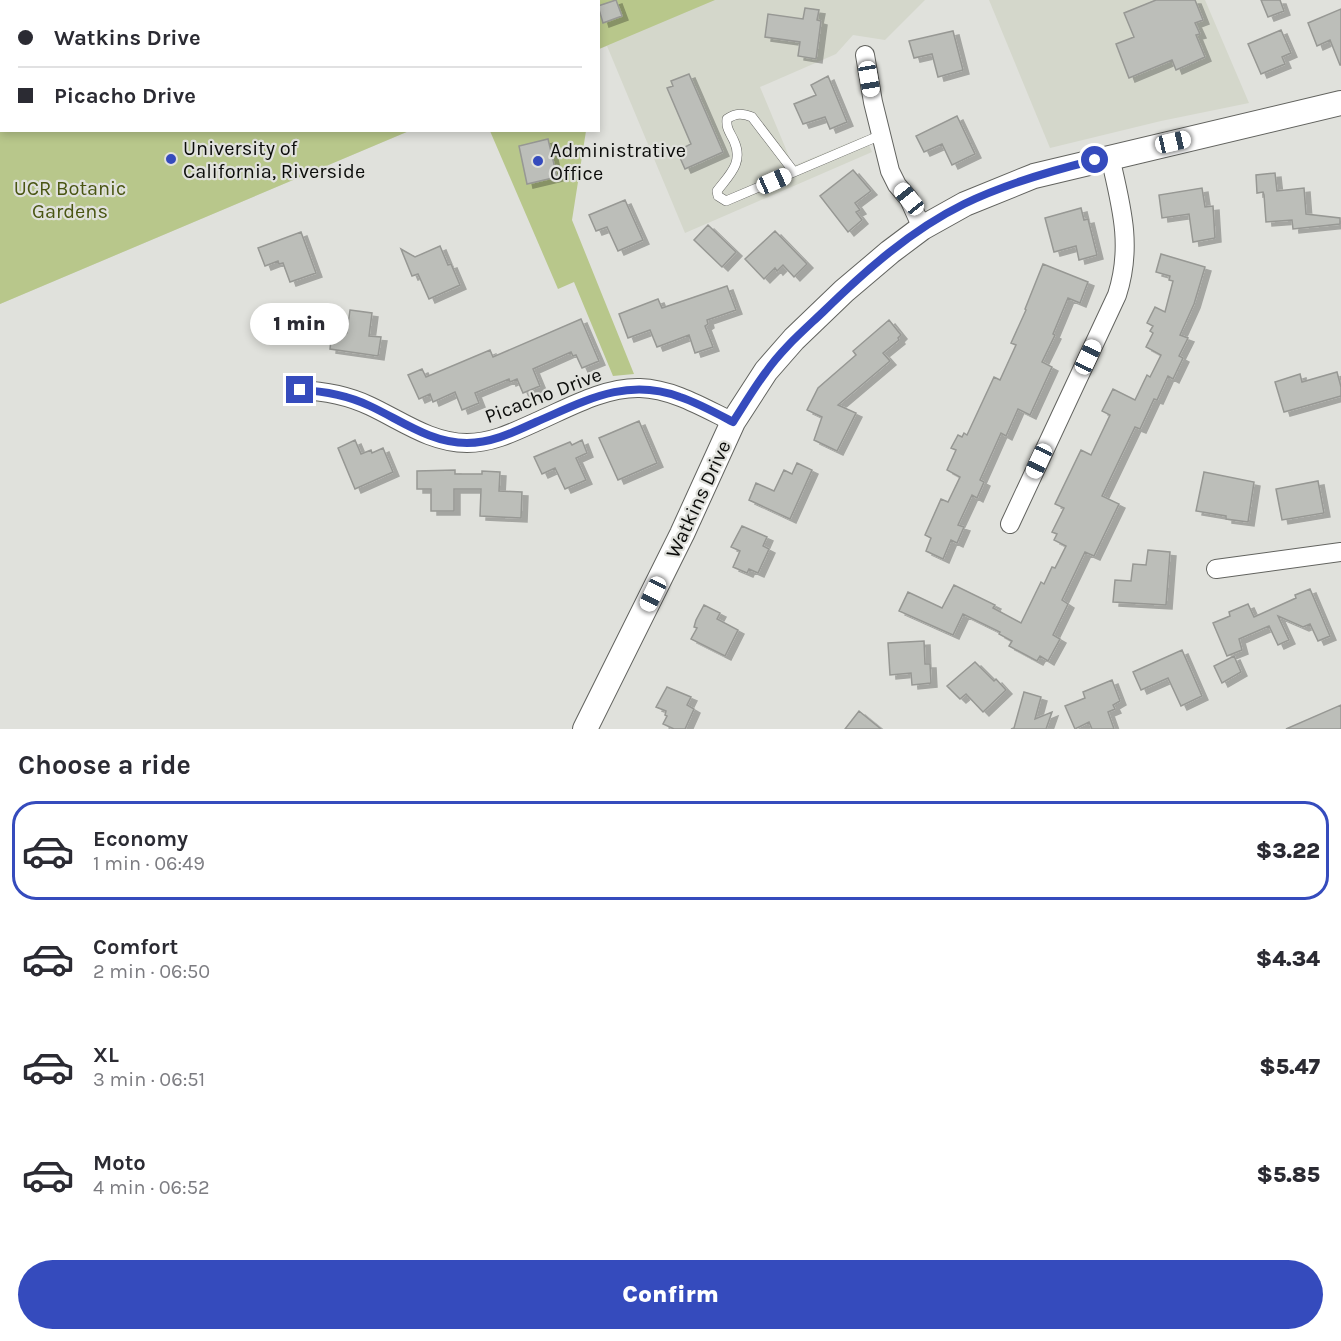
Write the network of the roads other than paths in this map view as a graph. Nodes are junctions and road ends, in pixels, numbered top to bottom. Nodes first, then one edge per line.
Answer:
1 (865, 55) dead end
2 (1341, 103) edge
3 (881, 135) junction
4 (1110, 157) junction
5 (794, 172) junction
6 (922, 228) junction
7 (300, 390) dead end
8 (733, 422) junction
9 (1010, 524) dead end
10 (1341, 552) edge
11 (1216, 569) dead end
12 (585, 729) edge

1 - 3 street
2 - 4 main road, Watkins Drive
3 - 5 lane
3 - 6 street
4 - 6 main road, Watkins Drive
4 - 9 street
5 - 5 lane
6 - 8 main road, Watkins Drive
7 - 8 street, Picacho Drive
8 - 12 main road, Watkins Drive
10 - 11 street

